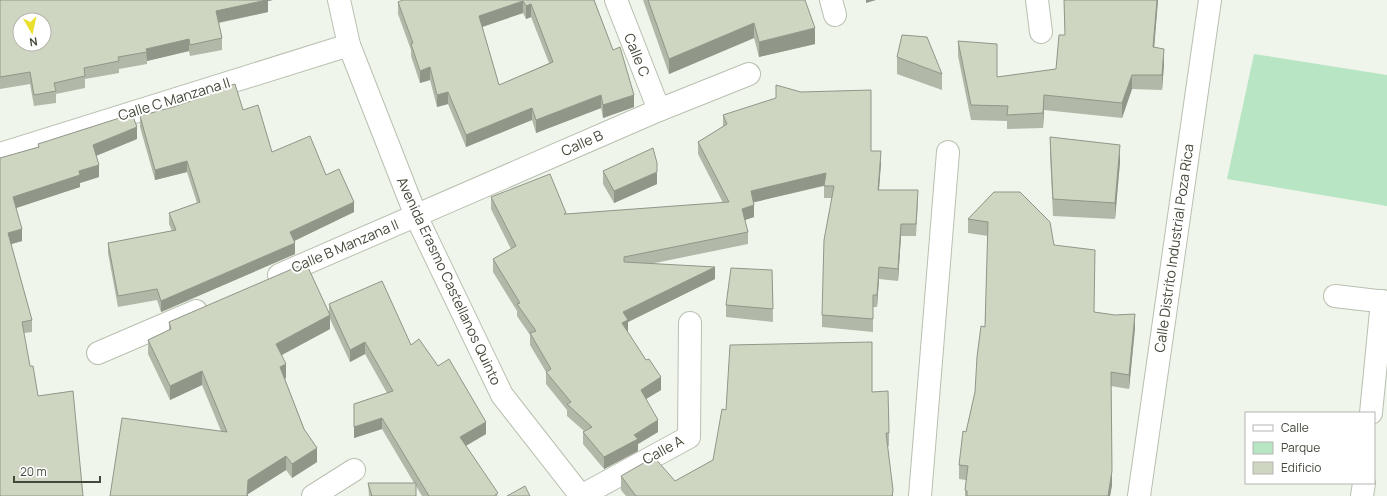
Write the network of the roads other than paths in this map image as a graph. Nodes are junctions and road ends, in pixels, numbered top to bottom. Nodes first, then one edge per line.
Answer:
1 (339, 0) edge
2 (616, 0) edge
3 (1036, 0) edge
4 (1210, 0) edge
5 (1041, 32) dead end
6 (349, 45) junction
7 (749, 74) dead end
8 (658, 110) junction
9 (948, 152) dead end
10 (0, 154) edge
11 (416, 216) junction
12 (257, 284) edge
13 (1335, 296) dead end
14 (1385, 302) edge
15 (214, 303) edge
16 (690, 323) dead end
17 (98, 353) dead end
18 (1371, 412) edge
19 (354, 470) dead end
20 (1364, 484) edge
21 (313, 496) edge
22 (581, 496) edge
23 (920, 496) edge
24 (1139, 496) edge
25 (1362, 496) edge

1 - 6 street, Avenida Erasmo Castellanos Quinto
2 - 8 street, Calle C
3 - 5 street
4 - 24 street, Calle Distrito Industrial Poza Rica
6 - 10 street, Calle C Manzana II
6 - 11 street, Avenida Erasmo Castellanos Quinto
7 - 8 street, Calle B
8 - 11 street, Calle B
9 - 23 street
11 - 12 street, Calle B Manzana II
11 - 22 street, Avenida Erasmo Castellanos Quinto
13 - 14 street
14 - 18 street
15 - 17 street
16 - 22 street, Calle A
19 - 21 street
20 - 25 street

